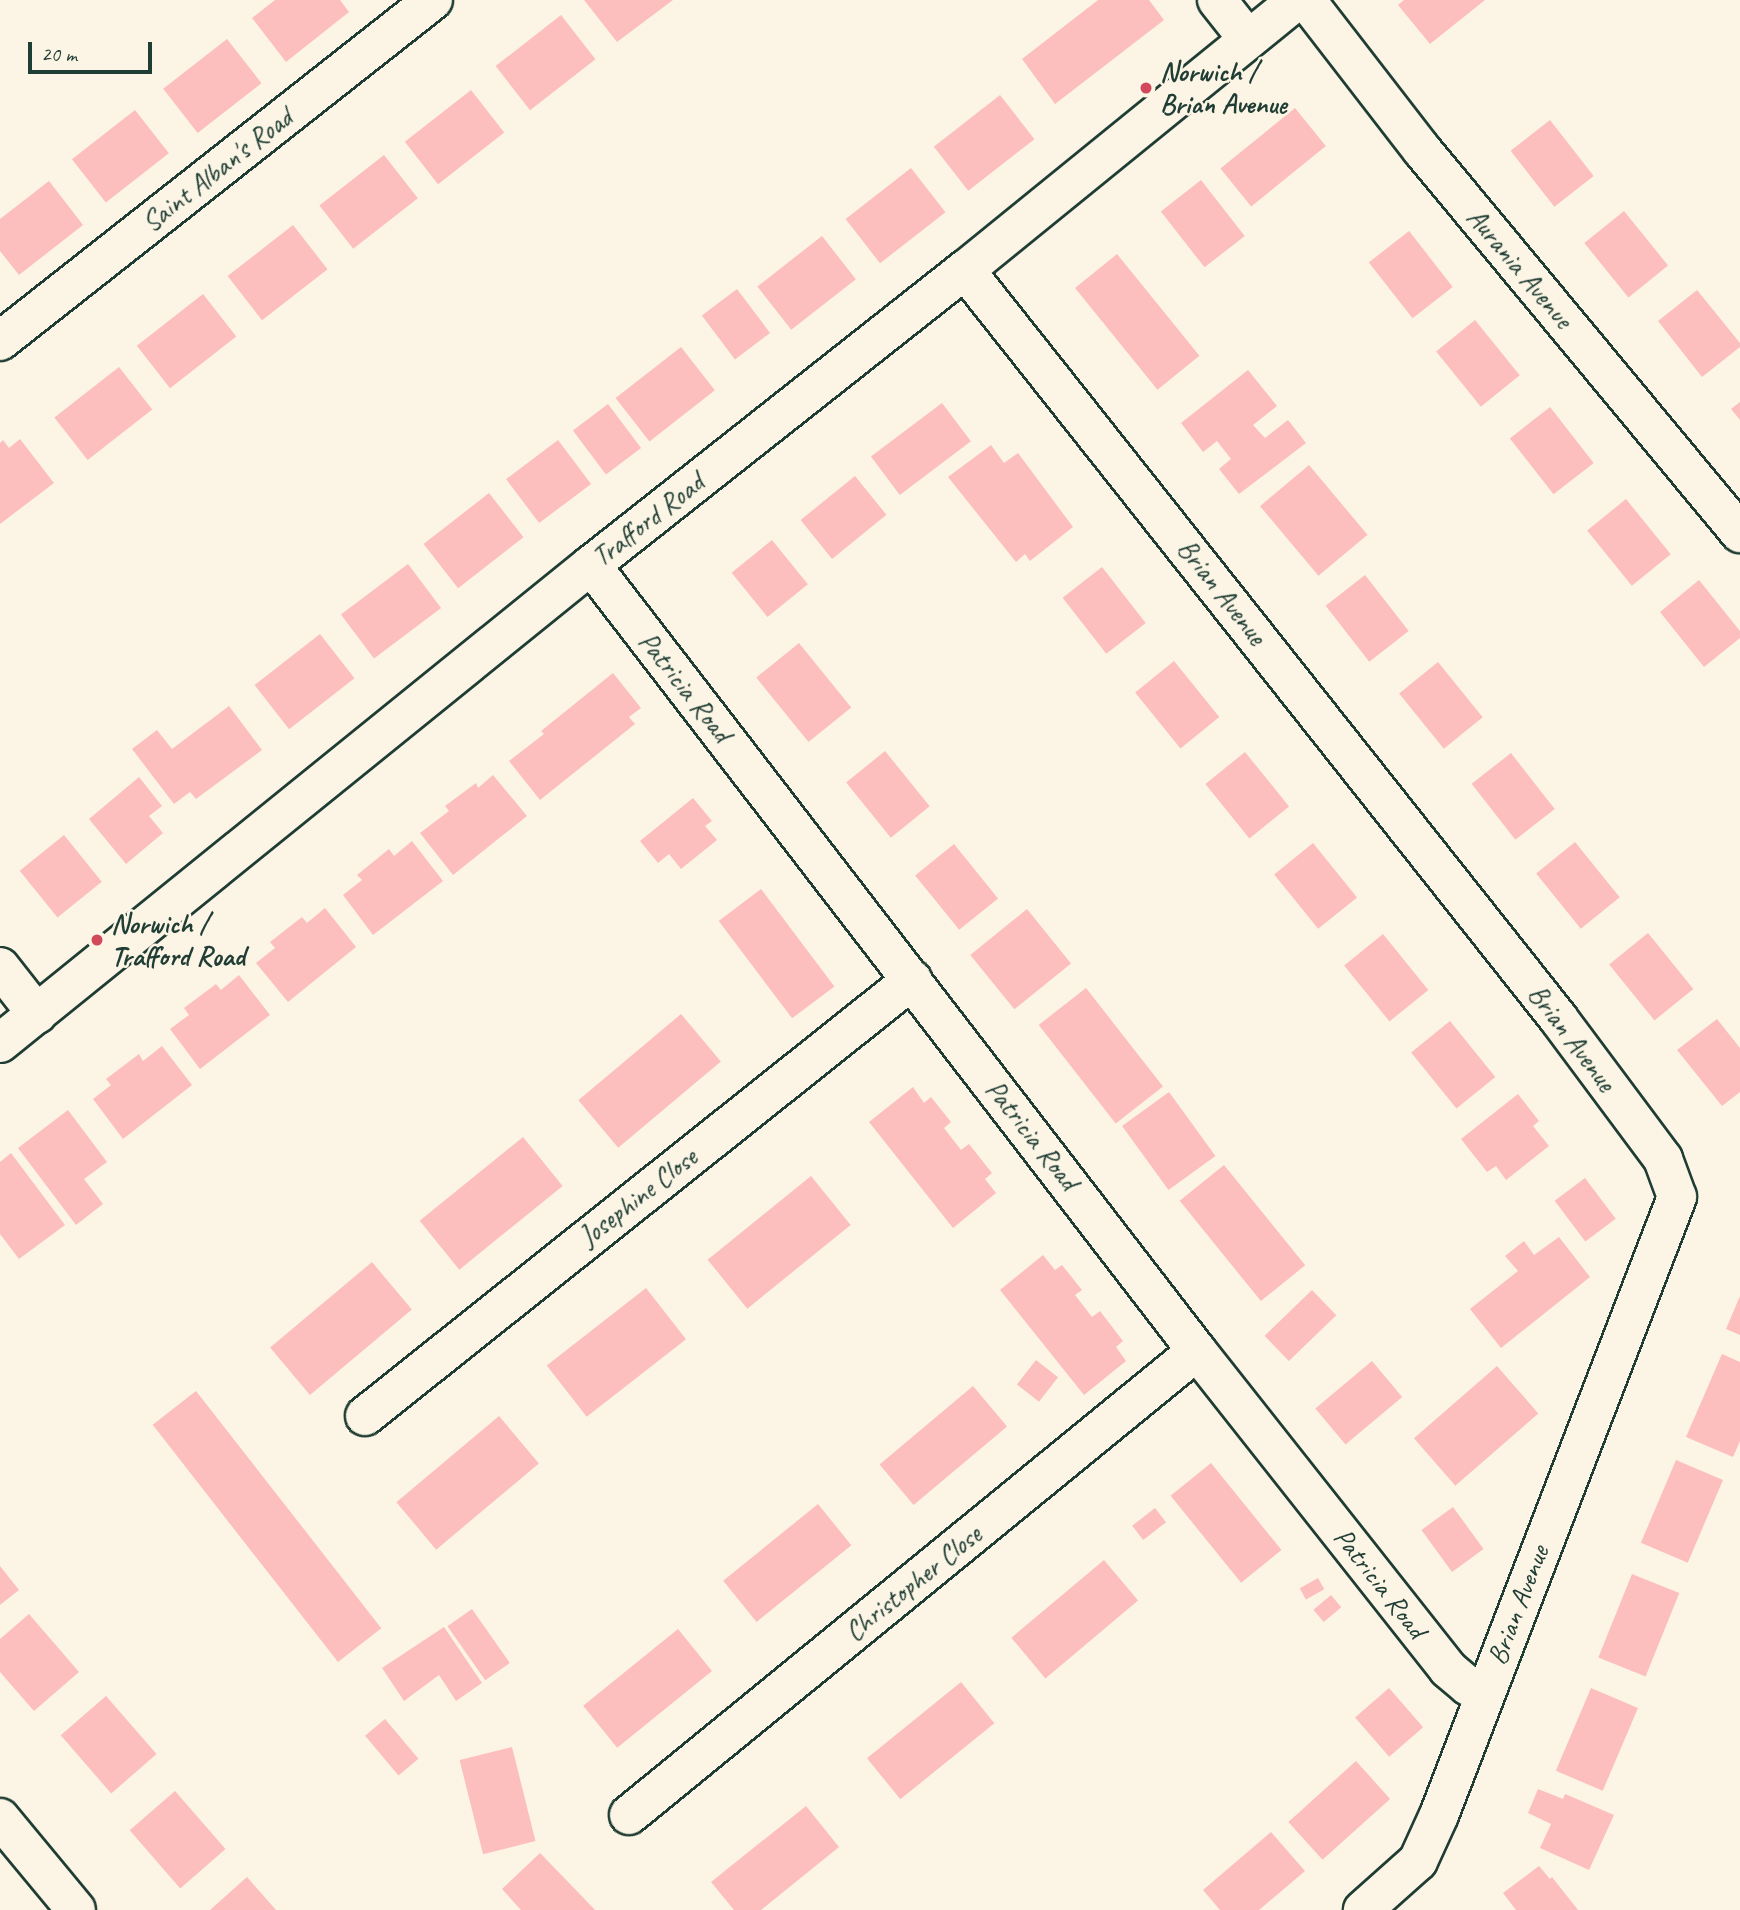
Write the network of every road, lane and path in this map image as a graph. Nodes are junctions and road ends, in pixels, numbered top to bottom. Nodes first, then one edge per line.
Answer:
1 (433, 0) edge
2 (1217, 0) edge
3 (1297, 0) edge
4 (1306, 0) edge
5 (1247, 38) junction
6 (965, 270) junction
7 (0, 341) edge
8 (1740, 533) edge
9 (591, 565) junction
10 (0, 967) edge
11 (912, 980) junction
12 (37, 1014) junction
13 (0, 1043) edge
14 (1197, 1351) junction
15 (365, 1416) dead end
16 (1484, 1693) junction
17 (629, 1815) dead end
18 (0, 1818) edge
19 (76, 1910) edge
20 (1363, 1910) edge

1 - 7 street, Saint Alban's Road
2 - 5 street
3 - 5 street, Trafford Road
4 - 8 street, Aurania Avenue
5 - 6 street, Trafford Road
6 - 9 street, Trafford Road
6 - 16 street, Brian Avenue
9 - 11 street, Patricia Road
9 - 12 street, Trafford Road
10 - 12 street
11 - 14 street, Patricia Road
11 - 15 street, Josephine Close
12 - 13 street, Trafford Road
14 - 16 street, Patricia Road
14 - 17 street, Christopher Close
16 - 20 street, Brian Avenue
18 - 19 street

